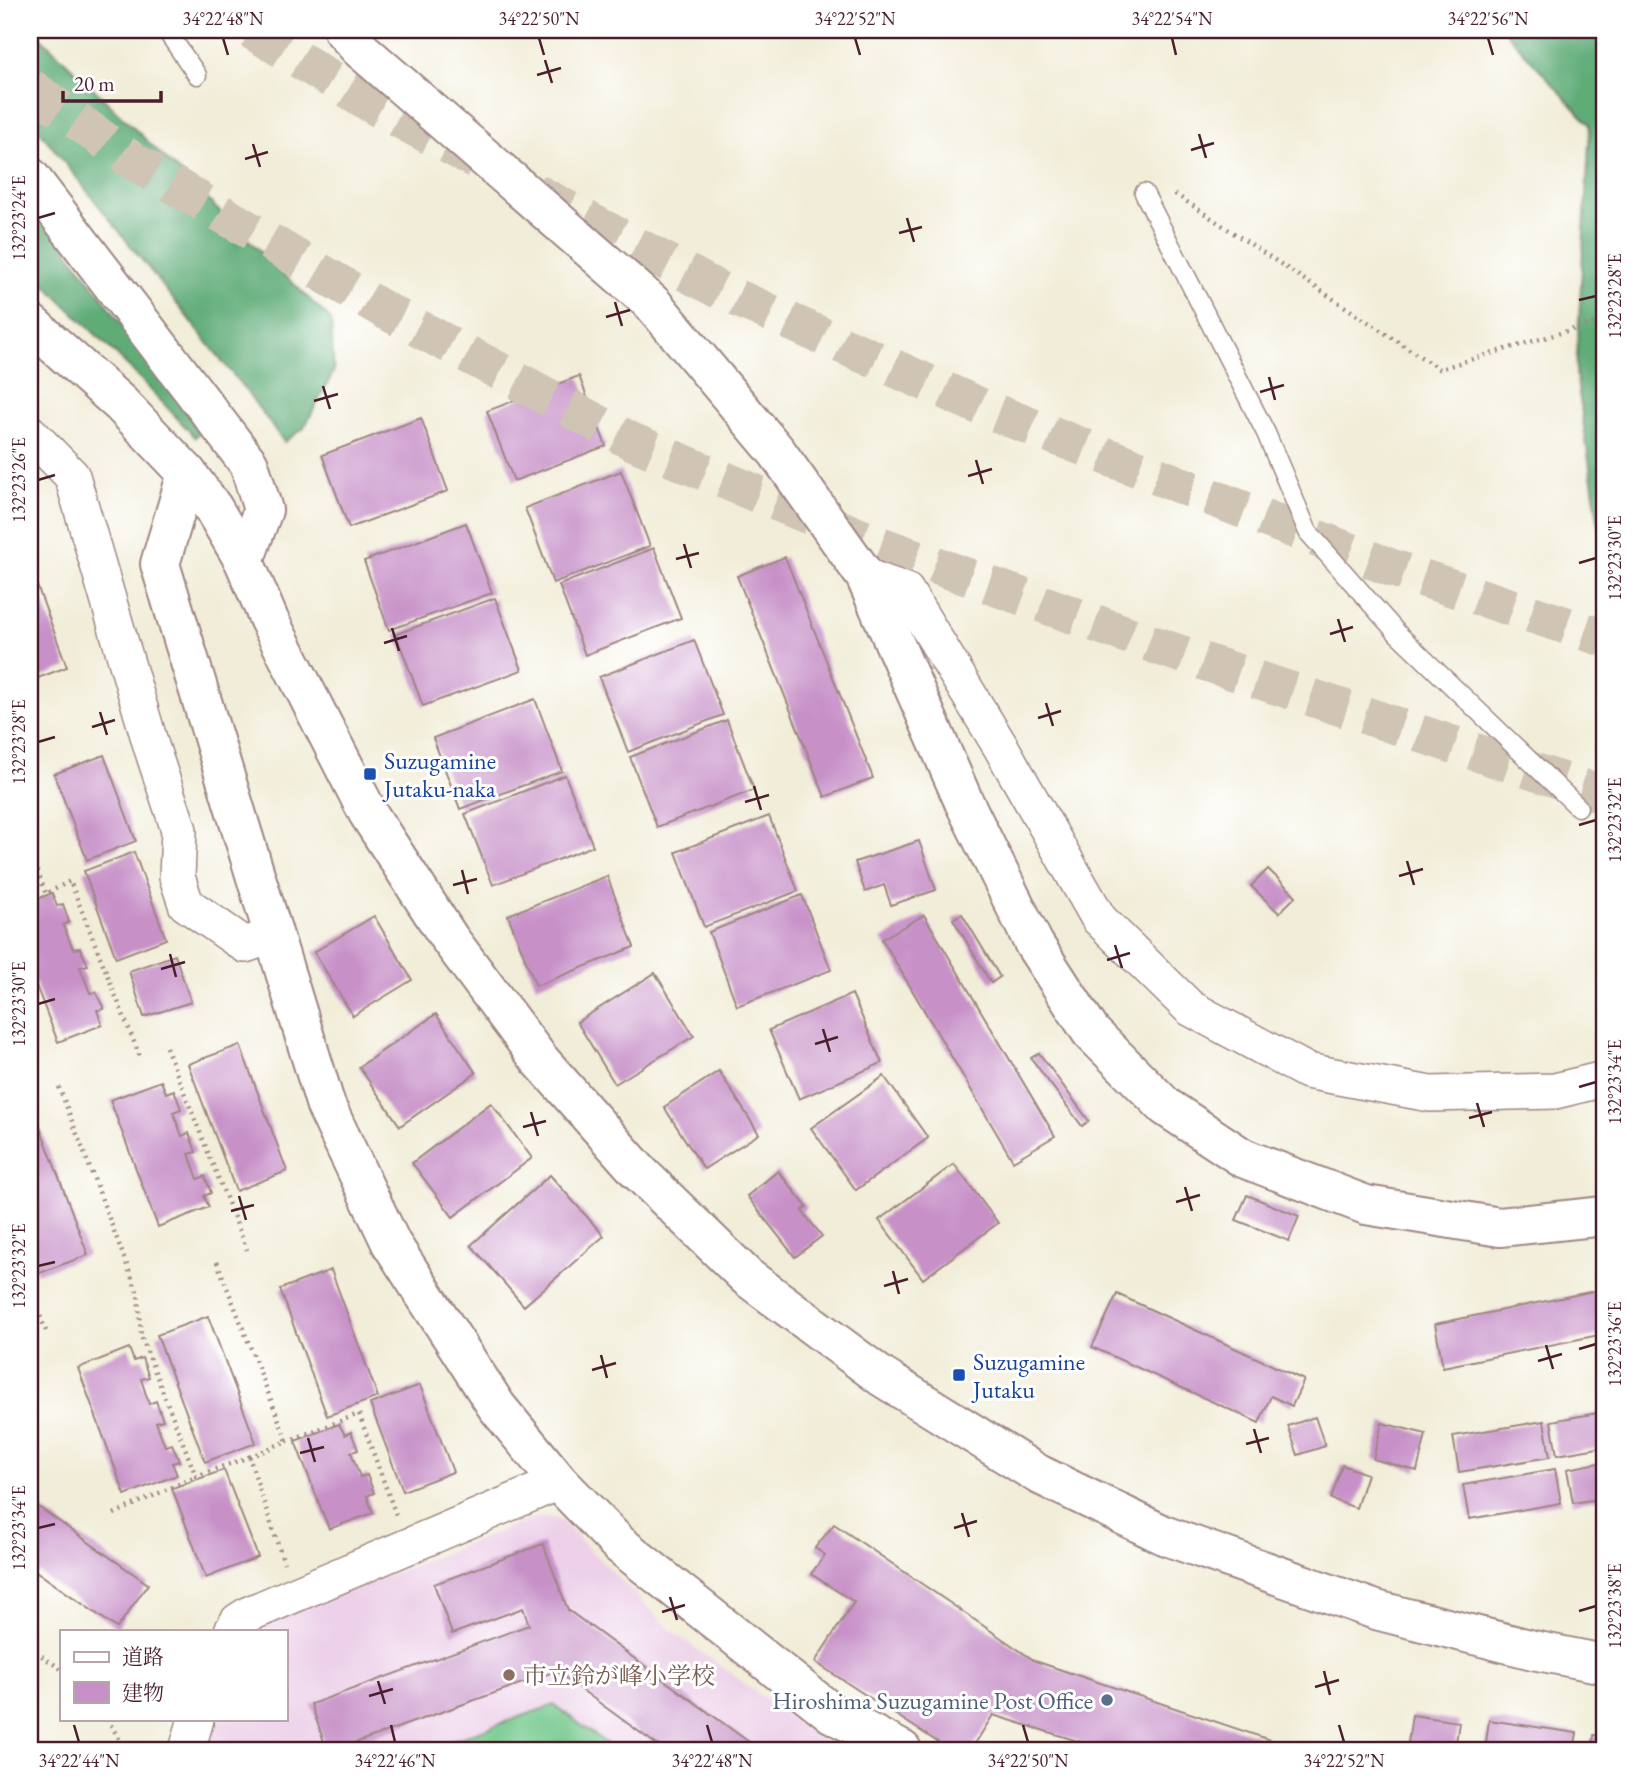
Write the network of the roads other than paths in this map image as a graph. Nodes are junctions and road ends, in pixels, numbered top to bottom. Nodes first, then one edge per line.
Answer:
1 (166, 30) edge
2 (343, 30) edge
3 (197, 75) dead end
4 (30, 177) edge
5 (1144, 193) road end
6 (30, 323) edge
7 (33, 440) edge
8 (187, 473) junction
9 (244, 561) junction
10 (864, 576) junction
11 (1578, 807) dead end
12 (274, 935) junction
13 (1604, 1079) edge
14 (1604, 1216) edge
15 (559, 1482) junction
16 (233, 1630) edge
17 (1604, 1664) edge
18 (196, 1720) edge
19 (187, 1750) edge
20 (902, 1750) edge

1 - 3 lane
2 - 10 street
4 - 9 street
5 - 11 lane
6 - 8 street
7 - 12 street
8 - 9 street
8 - 12 street
9 - 17 street
10 - 13 street
10 - 14 street
12 - 15 street
15 - 16 street
15 - 20 street
18 - 19 street

